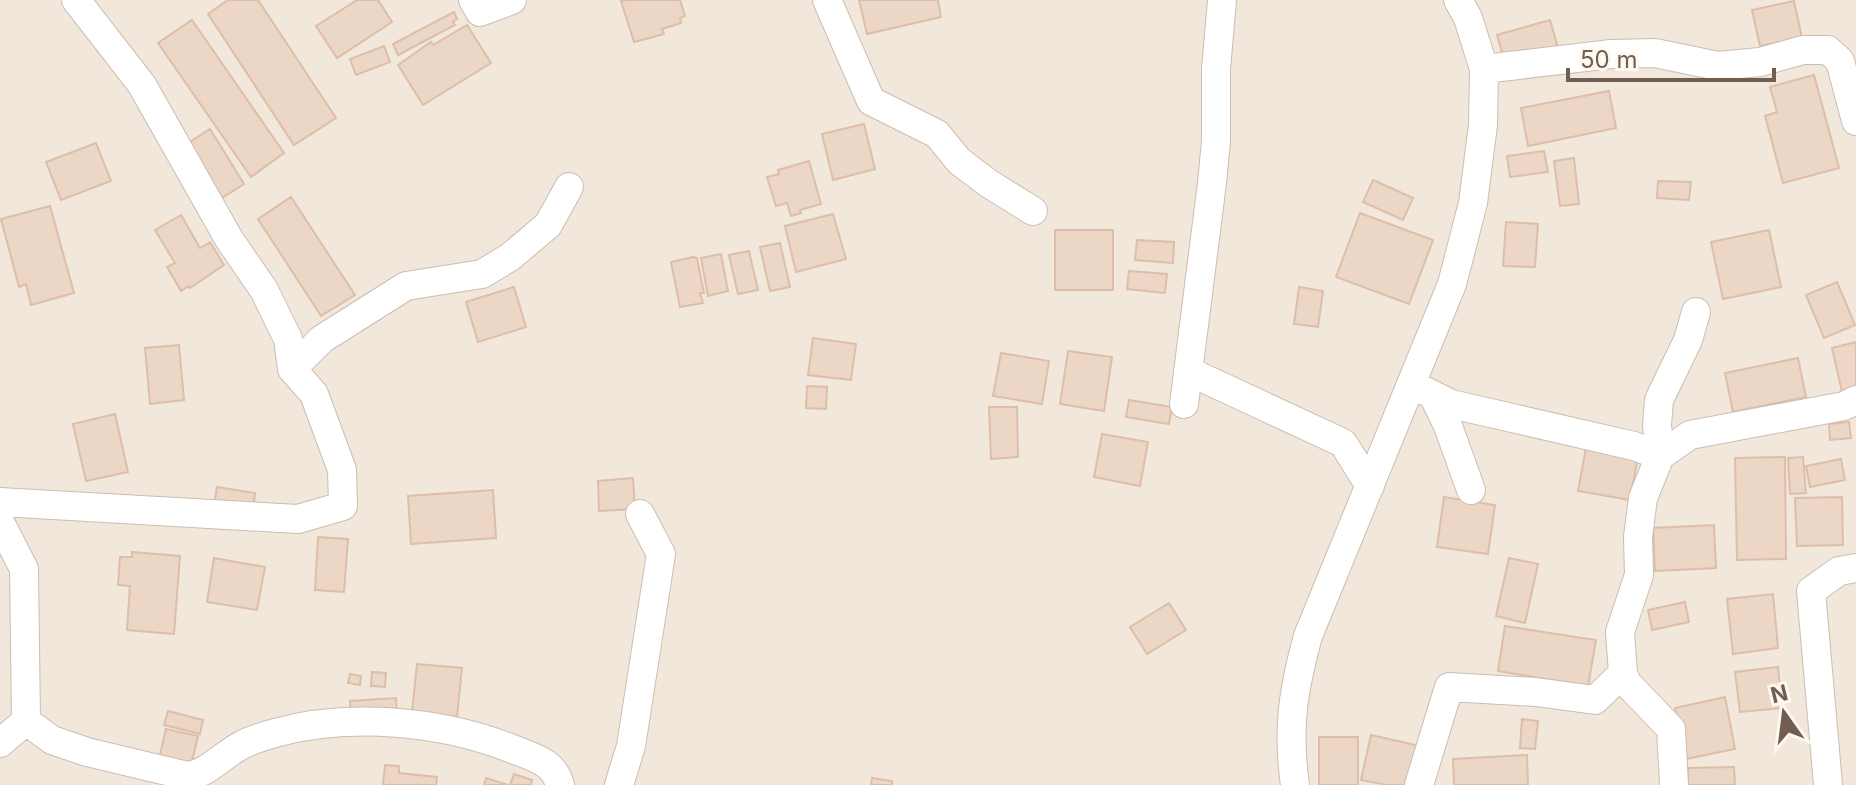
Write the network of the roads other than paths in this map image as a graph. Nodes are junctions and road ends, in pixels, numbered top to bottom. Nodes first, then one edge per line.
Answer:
1 (76, 0) edge
2 (473, 0) edge
3 (512, 0) edge
4 (827, 0) edge
5 (1222, 0) edge
6 (1458, 0) edge
7 (1848, 59) edge
8 (1484, 69) junction
9 (1856, 121) edge
10 (569, 187) dead end
11 (1033, 211) dead end
12 (1696, 312) dead end
13 (292, 369) junction
14 (1188, 371) junction
15 (1422, 389) junction
16 (1856, 400) edge
17 (1184, 404) dead end
18 (1660, 456) junction
19 (1370, 486) junction
20 (1471, 490) dead end
21 (0, 502) edge
22 (640, 514) dead end
23 (0, 522) edge
24 (1856, 568) edge
25 (1623, 673) junction
26 (26, 721) junction
27 (0, 743) edge
28 (560, 785) edge
29 (619, 785) edge
30 (1295, 785) edge
31 (1419, 785) edge
32 (1674, 785) edge
33 (1828, 785) edge

1 - 13 street
2 - 3 street
4 - 11 street
5 - 14 street
6 - 8 street
7 - 8 street
7 - 9 street
8 - 15 street
10 - 13 street
12 - 18 street
13 - 21 street
14 - 17 street
14 - 19 street
15 - 18 street
15 - 19 street
15 - 20 street
16 - 18 street
18 - 25 street
19 - 30 street
22 - 29 street
23 - 26 street
24 - 33 street
25 - 31 street
25 - 32 street
26 - 27 street
26 - 28 street

